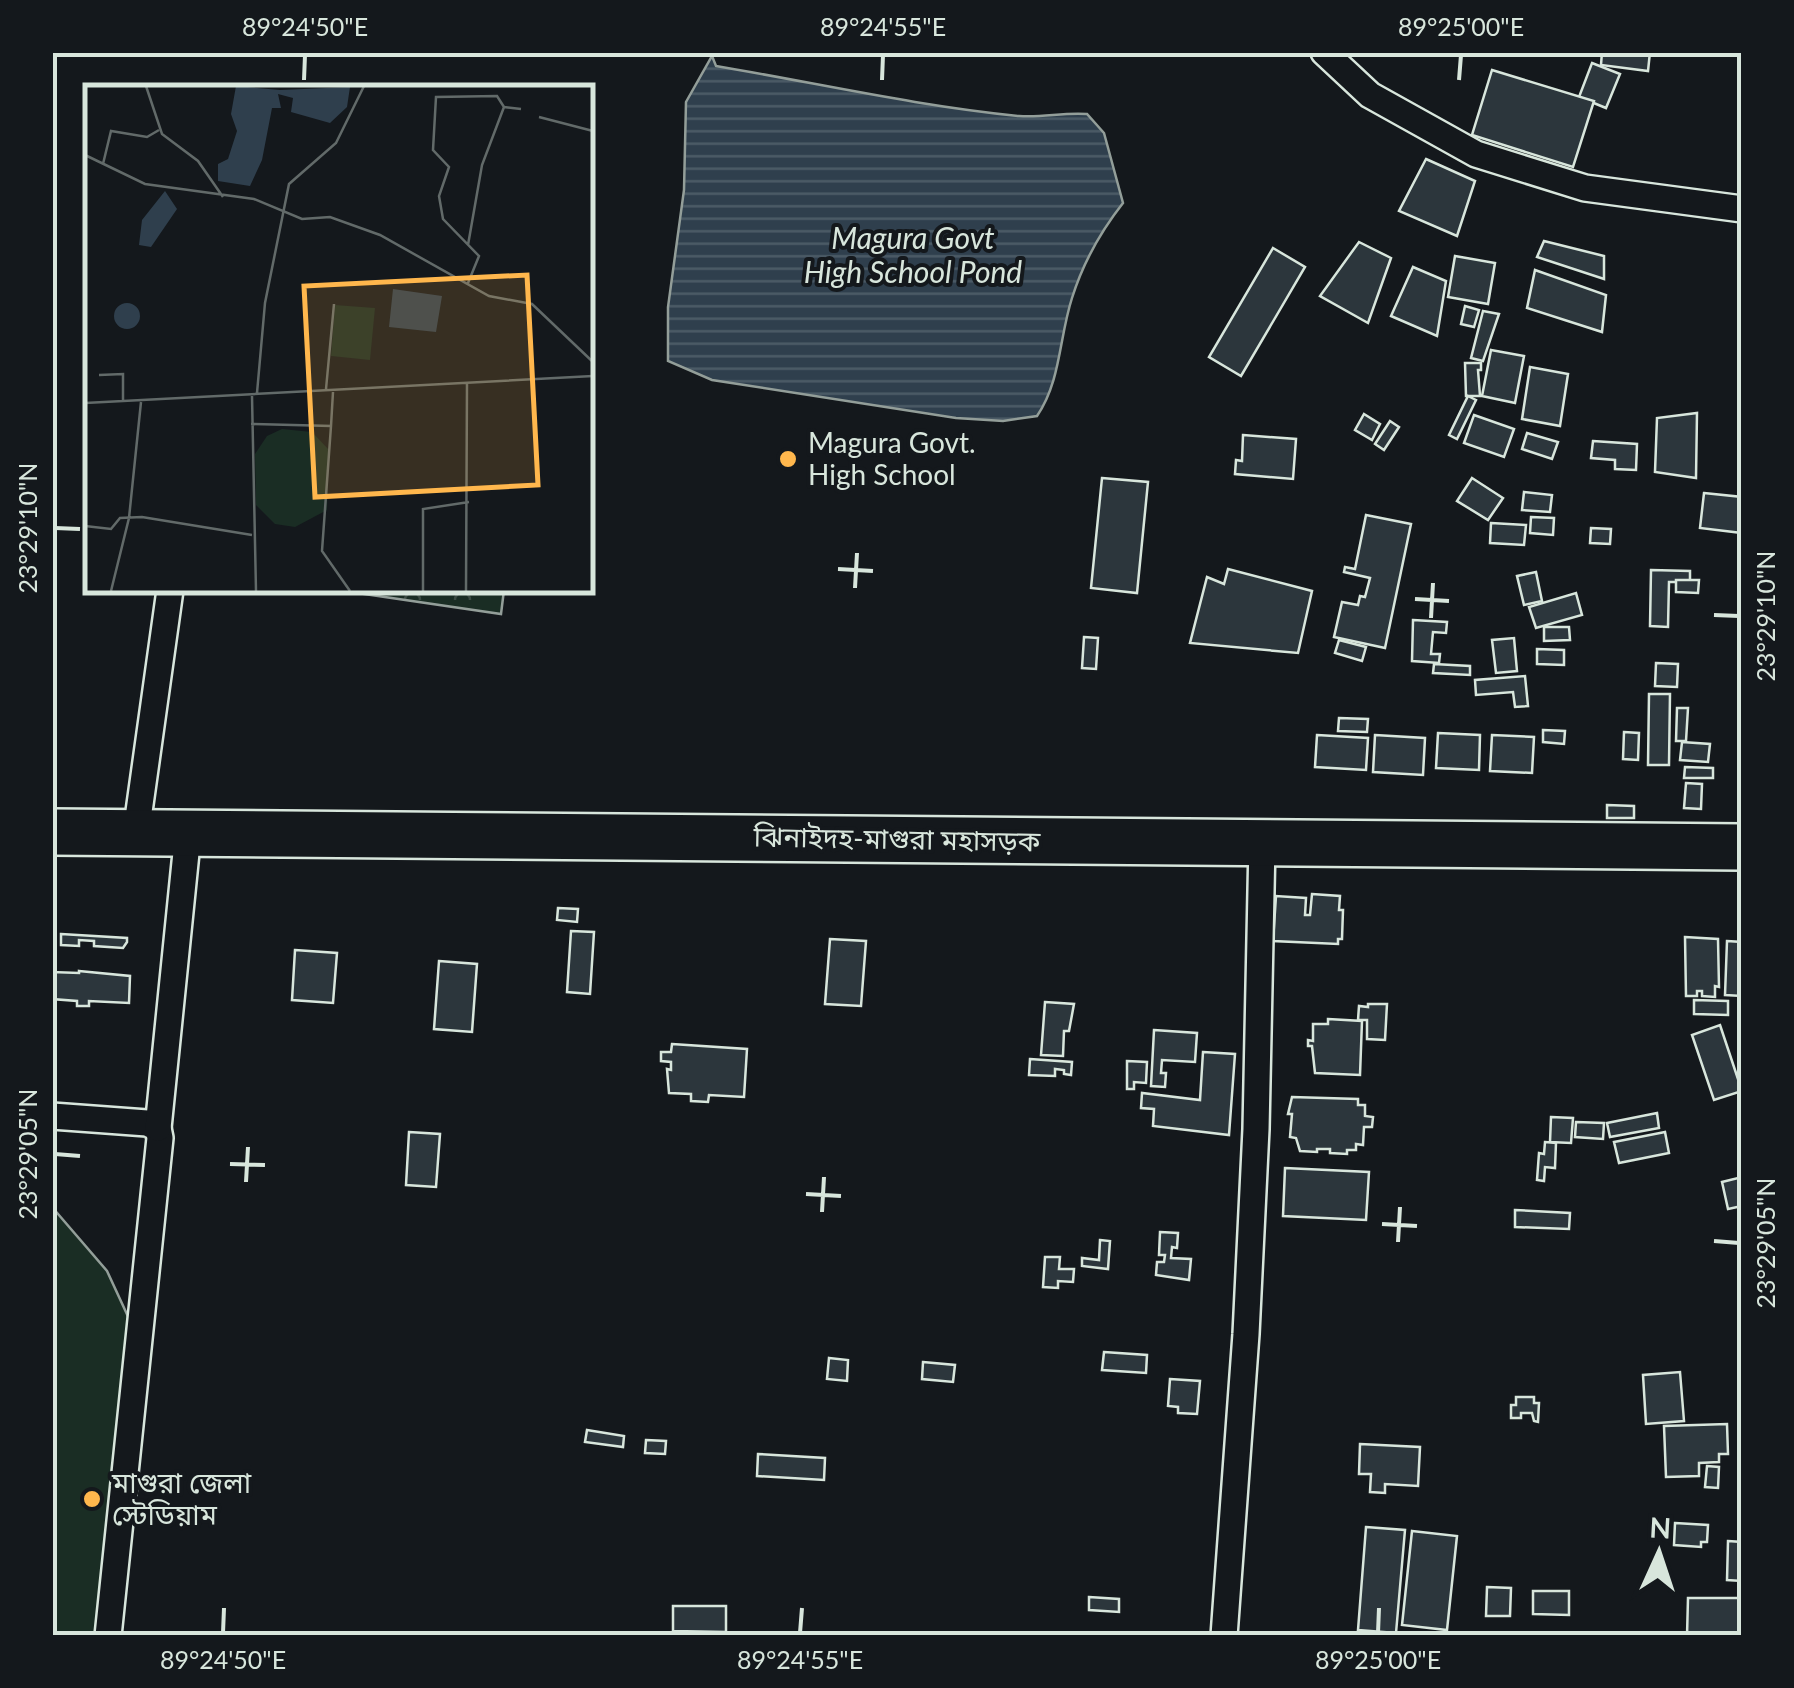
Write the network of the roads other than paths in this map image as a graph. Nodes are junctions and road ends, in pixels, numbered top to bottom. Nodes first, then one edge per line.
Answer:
1 (1324, 52) edge
2 (1742, 209) edge
3 (170, 592) edge
4 (52, 832) edge
5 (136, 833) junction
6 (188, 833) junction
7 (1262, 843) junction
8 (1742, 847) edge
9 (52, 1116) edge
10 (158, 1128) junction
11 (108, 1636) edge
12 (1224, 1636) edge

1 - 2 street
3 - 5 street
4 - 5 highway, ঝিনাইদহ-মাগুরা মহাসড়ক
5 - 6 highway, ঝিনাইদহ-মাগুরা মহাসড়ক
6 - 7 highway, ঝিনাইদহ-মাগুরা মহাসড়ক
6 - 10 street
7 - 8 highway, ঝিনাইদহ-মাগুরা মহাসড়ক
7 - 12 street
9 - 10 street
10 - 11 street

